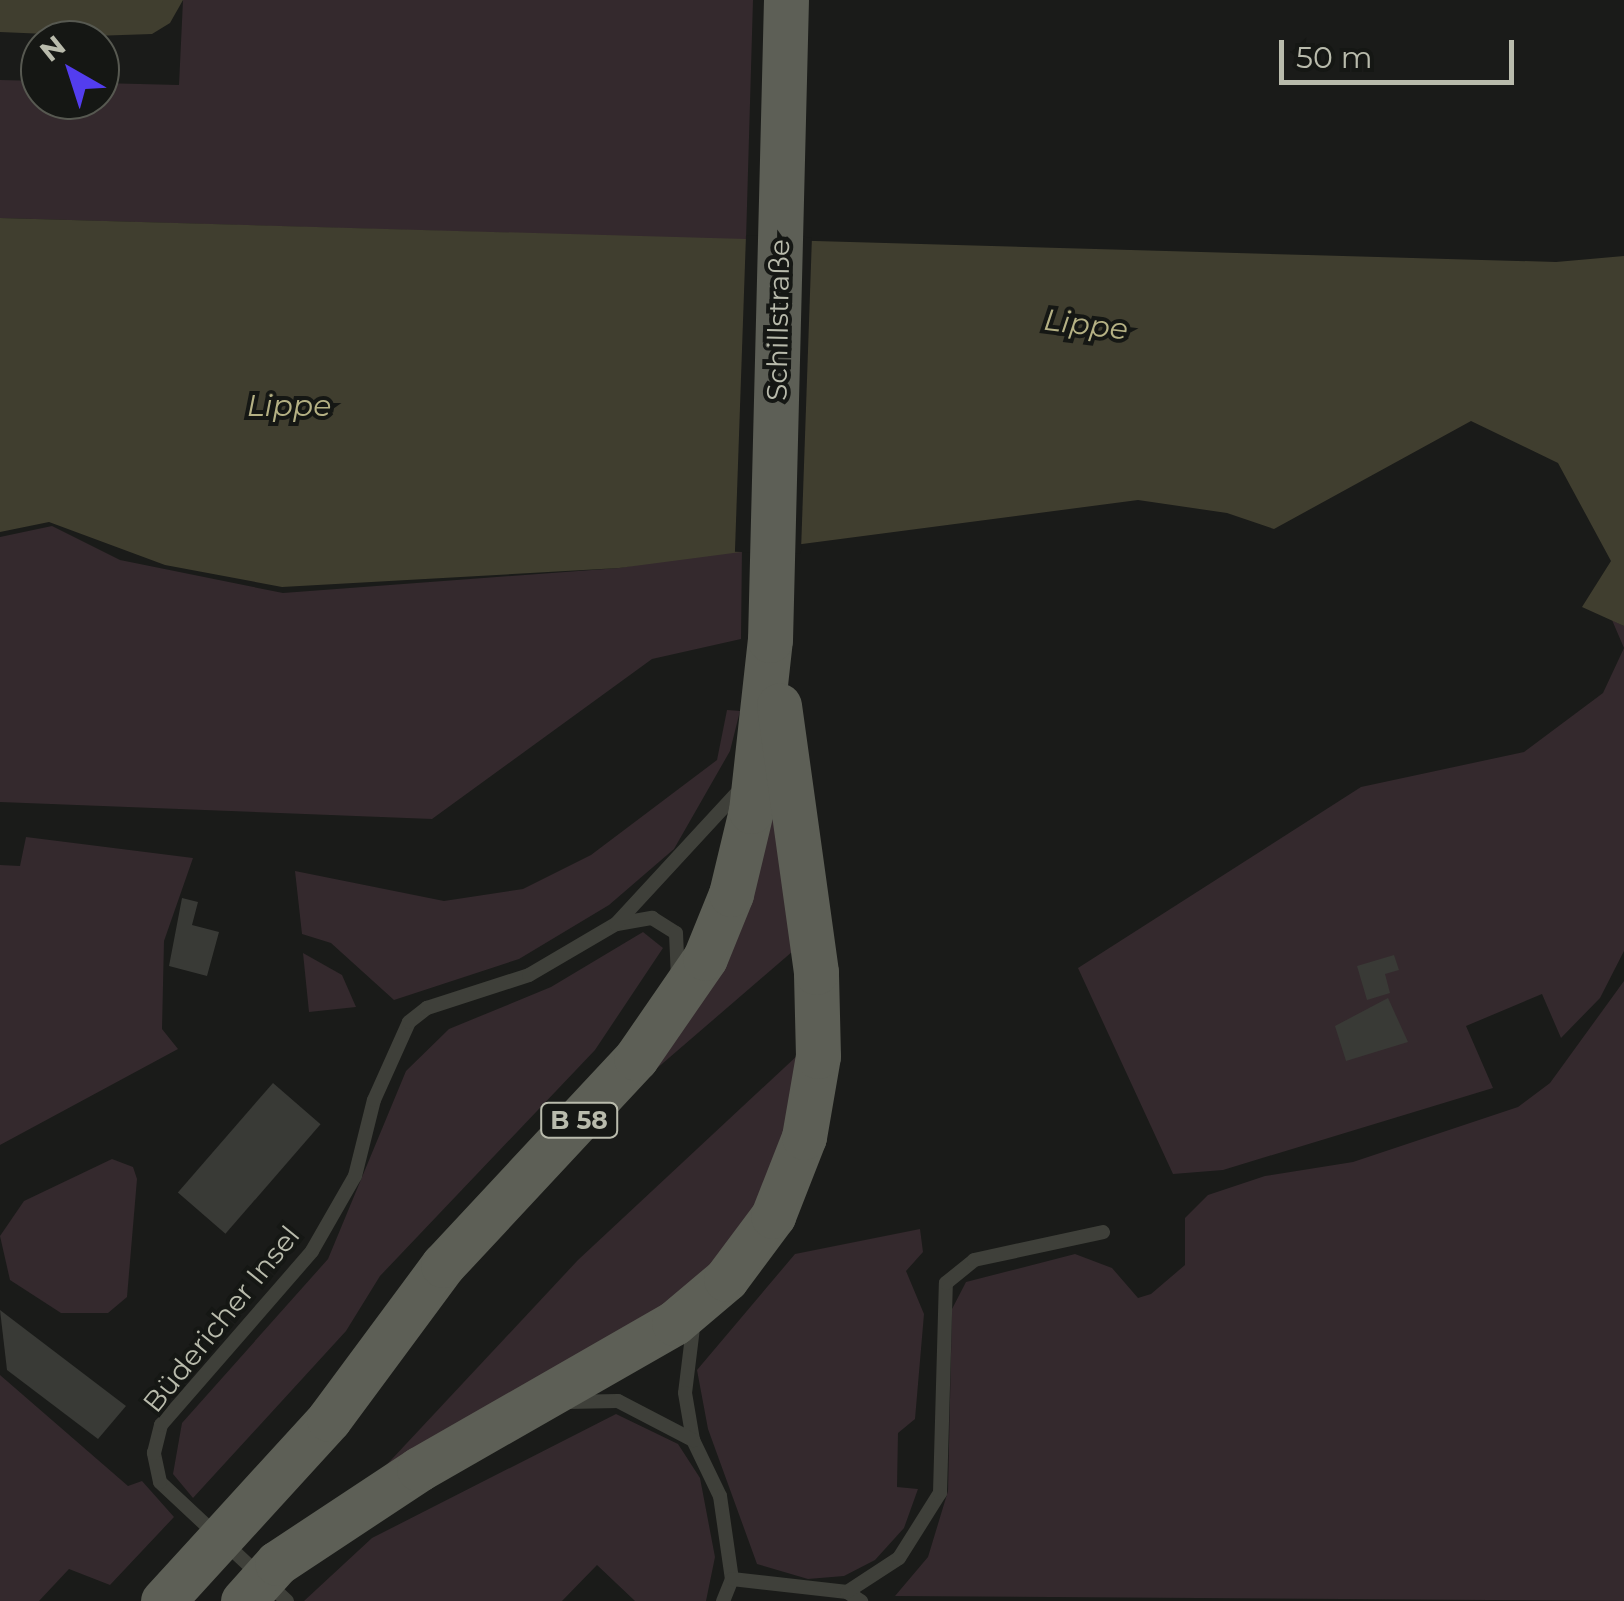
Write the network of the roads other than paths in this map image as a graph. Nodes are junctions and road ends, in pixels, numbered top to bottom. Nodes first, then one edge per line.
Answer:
1 (786, 0) edge
2 (770, 640) junction
3 (756, 762) junction
4 (616, 924) junction
5 (679, 998) junction
6 (1104, 1232) dead end
7 (726, 1279) junction
8 (536, 1407) junction
9 (694, 1440) junction
10 (732, 1578) junction
11 (282, 1582) edge
12 (847, 1592) junction
13 (164, 1601) edge
14 (243, 1601) edge
15 (723, 1601) edge
16 (861, 1601) edge

1 - 2 main road, Schillstraße / B 58
2 - 3 main road, B 58
2 - 7 main road, B 58
3 - 4 lane, Büdericher Insel
3 - 5 main road, B 58
4 - 5 lane
4 - 11 lane, Büdericher Insel
5 - 13 main road, B 58
6 - 12 lane
7 - 8 main road, B 58
7 - 9 lane
8 - 9 lane
8 - 11 main road, B 58
9 - 10 lane
10 - 12 lane
10 - 15 lane
11 - 14 main road, B 58
12 - 16 lane

